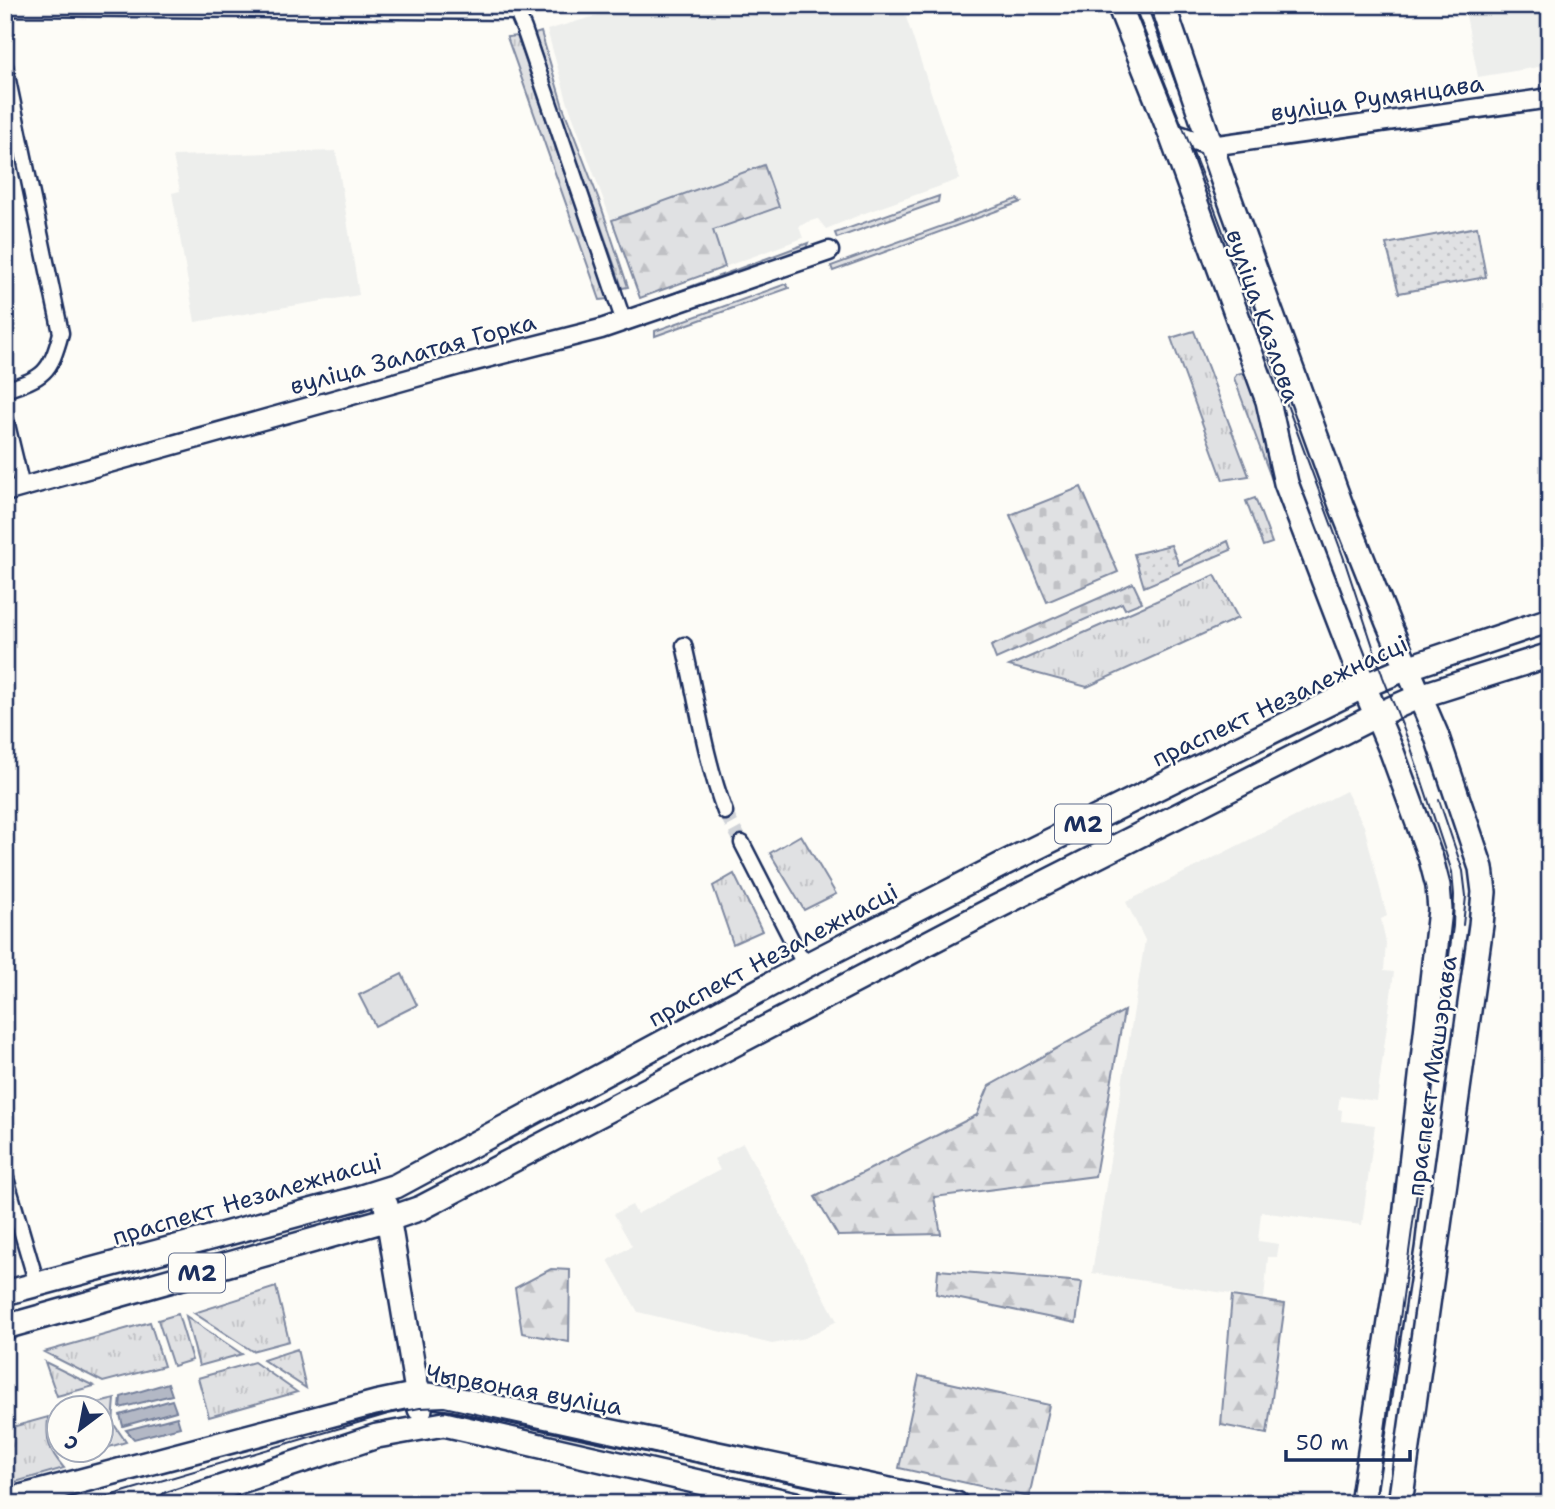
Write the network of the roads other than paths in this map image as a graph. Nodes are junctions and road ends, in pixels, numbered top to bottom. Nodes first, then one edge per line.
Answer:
1 (541, 5) edge
2 (1119, 5) edge
3 (1163, 5) edge
4 (515, 9) edge
5 (5, 10) edge
6 (5, 66) edge
7 (1550, 98) edge
8 (1170, 132) junction
9 (1211, 146) junction
10 (829, 251) dead end
11 (624, 322) junction
12 (5, 390) edge
13 (5, 416) edge
14 (14, 489) edge
15 (1550, 620) edge
16 (684, 645) dead end
17 (1550, 654) edge
18 (1407, 667) junction
19 (1364, 685) junction
20 (1420, 696) junction
21 (1377, 715) junction
22 (725, 812) tunnel mouth
23 (742, 843) tunnel mouth
24 (805, 966) junction
25 (1418, 1102) junction
26 (1454, 1108) junction
27 (5, 1175) edge
28 (384, 1190) junction
29 (388, 1219) junction
30 (37, 1284) junction
31 (5, 1293) edge
32 (5, 1328) edge
33 (418, 1394) junction
34 (423, 1426) junction
35 (5, 1501) edge
36 (171, 1504) edge
37 (795, 1504) edge
38 (956, 1504) edge
39 (1362, 1504) edge
40 (1400, 1504) edge

1 - 4 street
2 - 8 main road, вуліца Казлова
3 - 9 main road, вуліца Казлова
4 - 5 street
4 - 11 street
6 - 12 street
7 - 9 street, вуліца Румянцава
8 - 9 street
8 - 19 main road, вуліца Казлова
9 - 18 main road, вуліца Казлова
10 - 11 street, вуліца Залатая Горка
11 - 14 street, вуліца Залатая Горка
13 - 14 street
15 - 18 main road, праспект Незалежнасці / М2
16 - 22 street
17 - 20 main road, М2
18 - 19 main road, праспект Незалежнасці / М2
18 - 20 main road, праспект Машэрава
19 - 21 main road, праспект Машэрава
19 - 24 main road, праспект Незалежнасці / М2
20 - 21 main road, М2
20 - 26 main road, праспект Машэрава
21 - 25 main road, праспект Машэрава
21 - 29 main road, М2
23 - 24 street
24 - 28 main road, праспект Незалежнасці / М2
25 - 26 main road
25 - 39 main road, праспект Машэрава
26 - 40 main road, праспект Машэрава
27 - 30 street
28 - 29 main road
28 - 30 main road, праспект Незалежнасці / М2
29 - 32 main road, М2
29 - 33 main road
30 - 31 main road, праспект Незалежнасці / М2
33 - 34 main road
33 - 35 main road, Чырвоная вуліца
33 - 38 main road, Чырвоная вуліца
34 - 36 main road, Чырвоная вуліца
34 - 37 main road, Чырвоная вуліца

